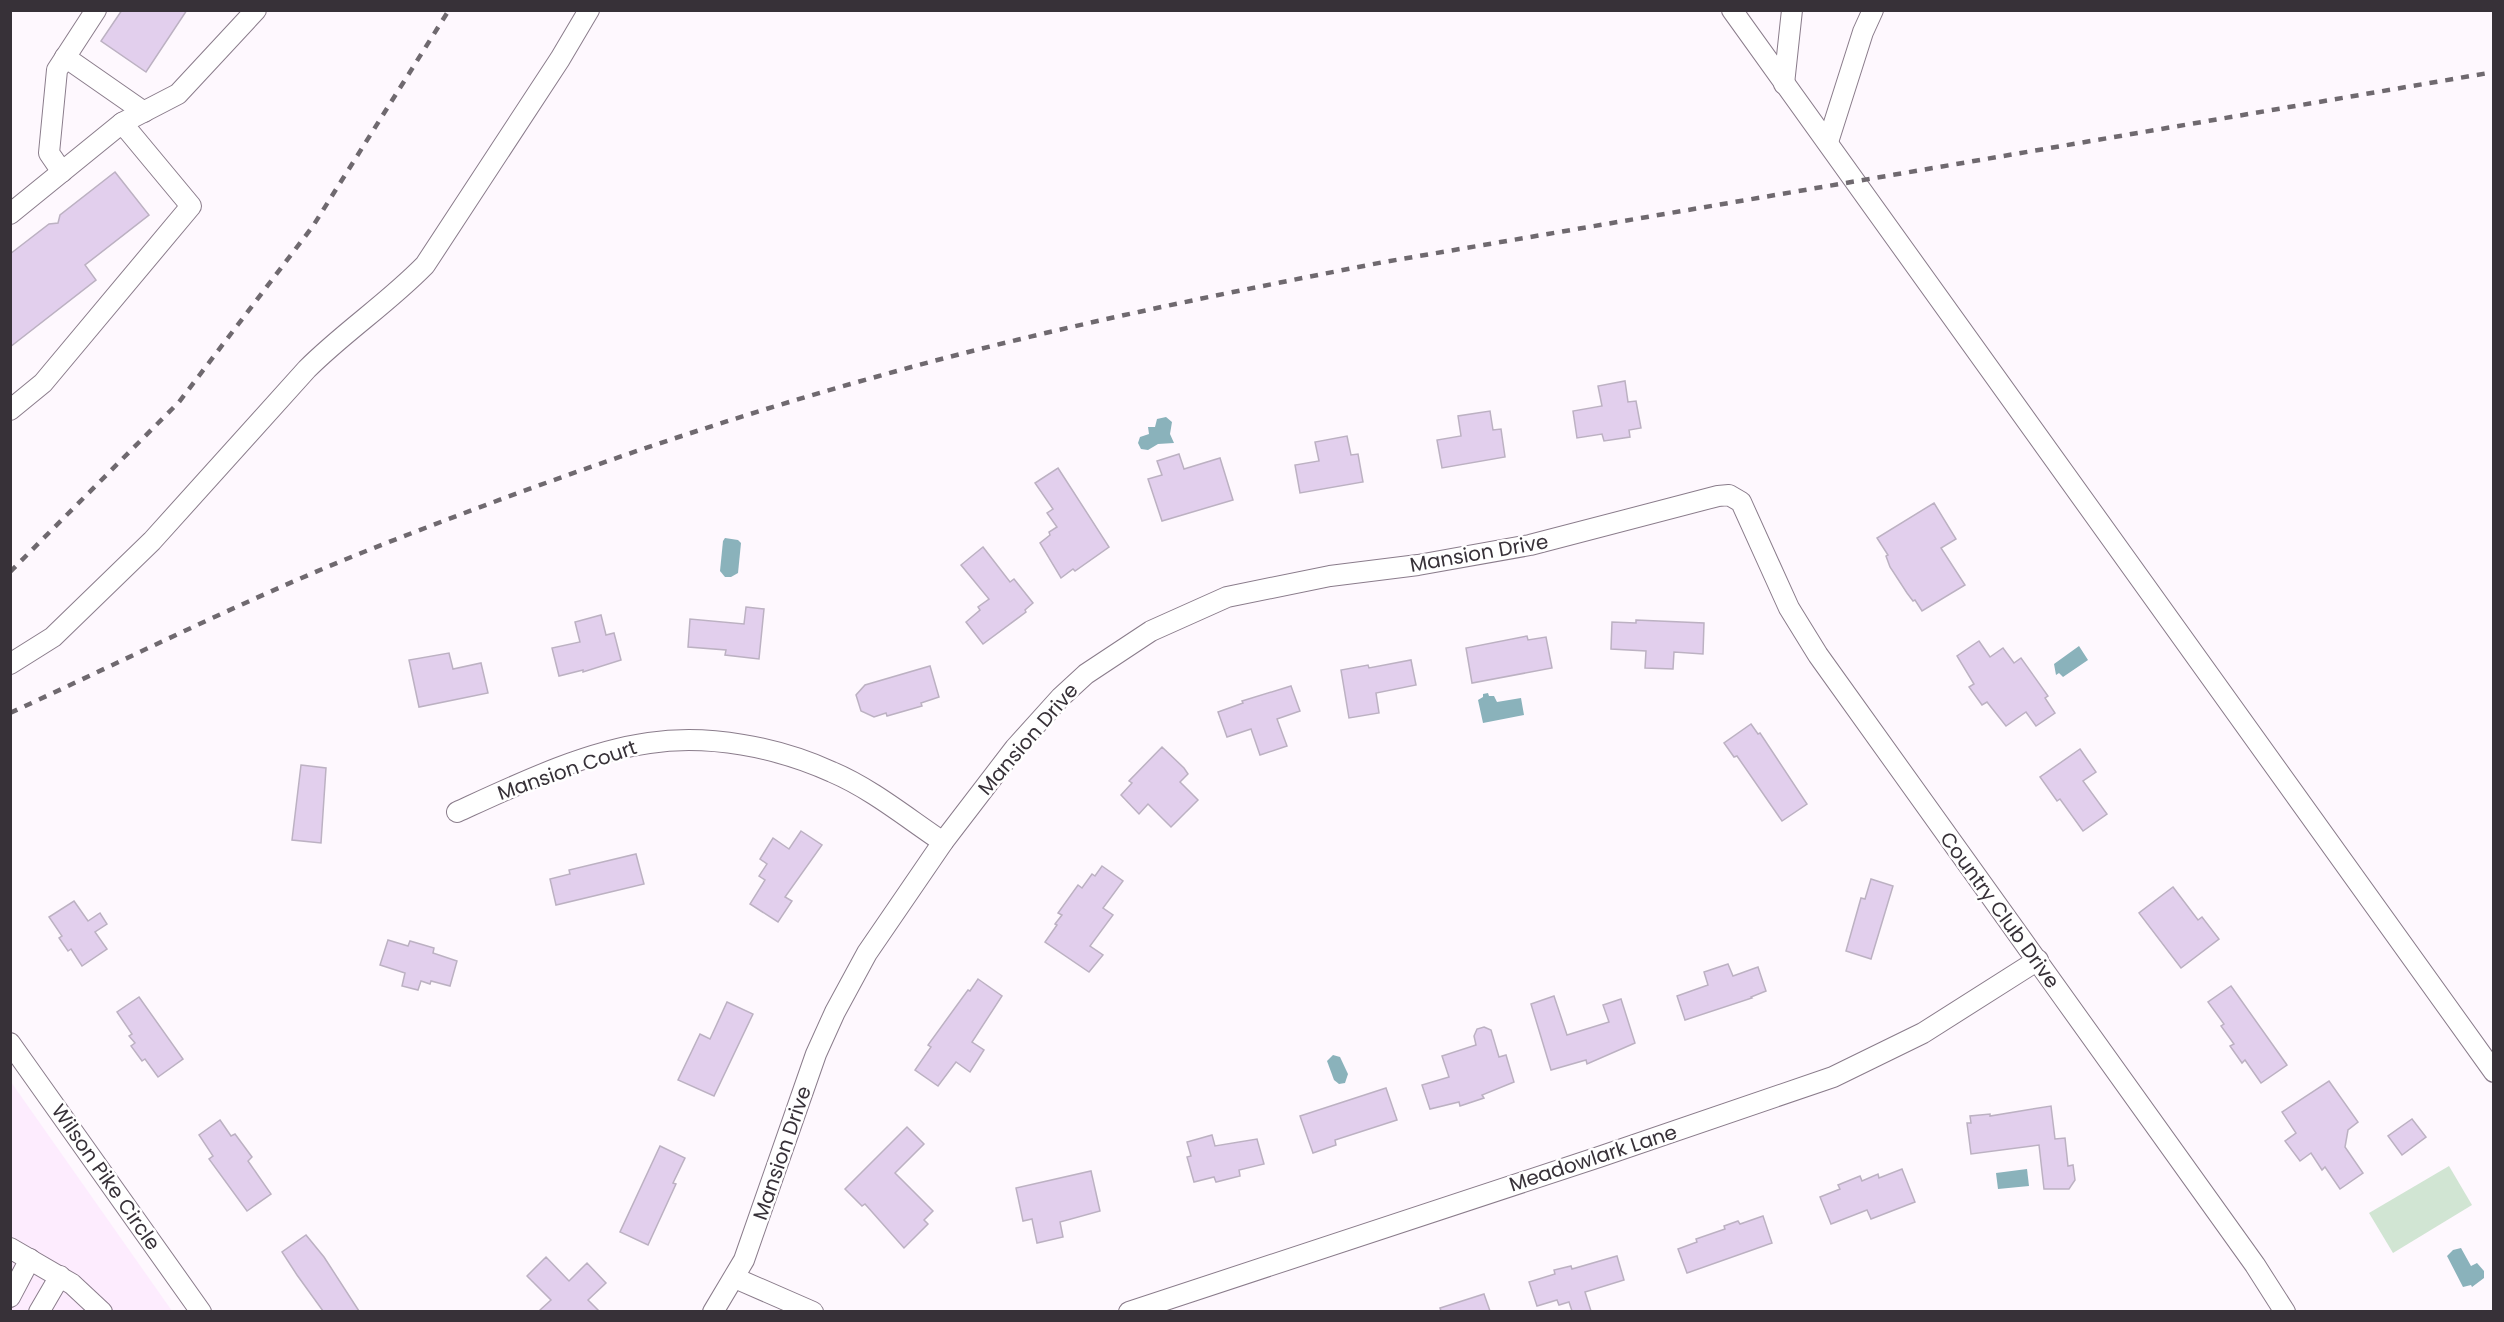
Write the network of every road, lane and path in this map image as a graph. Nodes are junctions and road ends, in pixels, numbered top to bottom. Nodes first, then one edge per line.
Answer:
1 (96, 10) edge
2 (256, 10) edge
3 (589, 10) edge
4 (1732, 10) edge
5 (1792, 10) edge
6 (1873, 10) edge
7 (65, 57) junction
8 (1784, 84) junction
9 (144, 112) junction
10 (123, 123) junction
11 (1828, 142) junction
12 (62, 172) junction
13 (10, 214) edge
14 (10, 410) edge
15 (1736, 498) joint
16 (10, 664) edge
17 (457, 812) dead end
18 (943, 842) junction
19 (2038, 960) junction
20 (10, 1042) edge
21 (2493, 1072) edge
22 (10, 1248) edge
23 (30, 1259) junction
24 (60, 1276) junction
25 (735, 1278) junction
26 (10, 1297) edge
27 (10, 1305) edge
28 (21, 1311) edge
29 (39, 1311) edge
30 (102, 1311) edge
31 (201, 1311) edge
32 (713, 1311) edge
33 (813, 1311) edge
34 (1129, 1311) edge
35 (2285, 1311) edge

1 - 7 street
2 - 9 street
3 - 16 street
4 - 8 street
5 - 8 street
6 - 11 street
7 - 9 street
7 - 12 street
8 - 11 street
9 - 10 street
10 - 12 street
10 - 14 street
11 - 21 street
12 - 13 street
15 - 18 street, Mansion Drive
15 - 19 street, Country Club Drive
17 - 18 street, Mansion Court
18 - 25 street, Mansion Drive
19 - 34 street, Meadowlark Lane
19 - 35 street, Country Club Drive
20 - 31 street, Wilson Pike Circle
22 - 23 street
23 - 24 street
23 - 26 street
24 - 29 street
24 - 30 street
25 - 32 street, Mansion Drive
25 - 33 street
27 - 28 street

